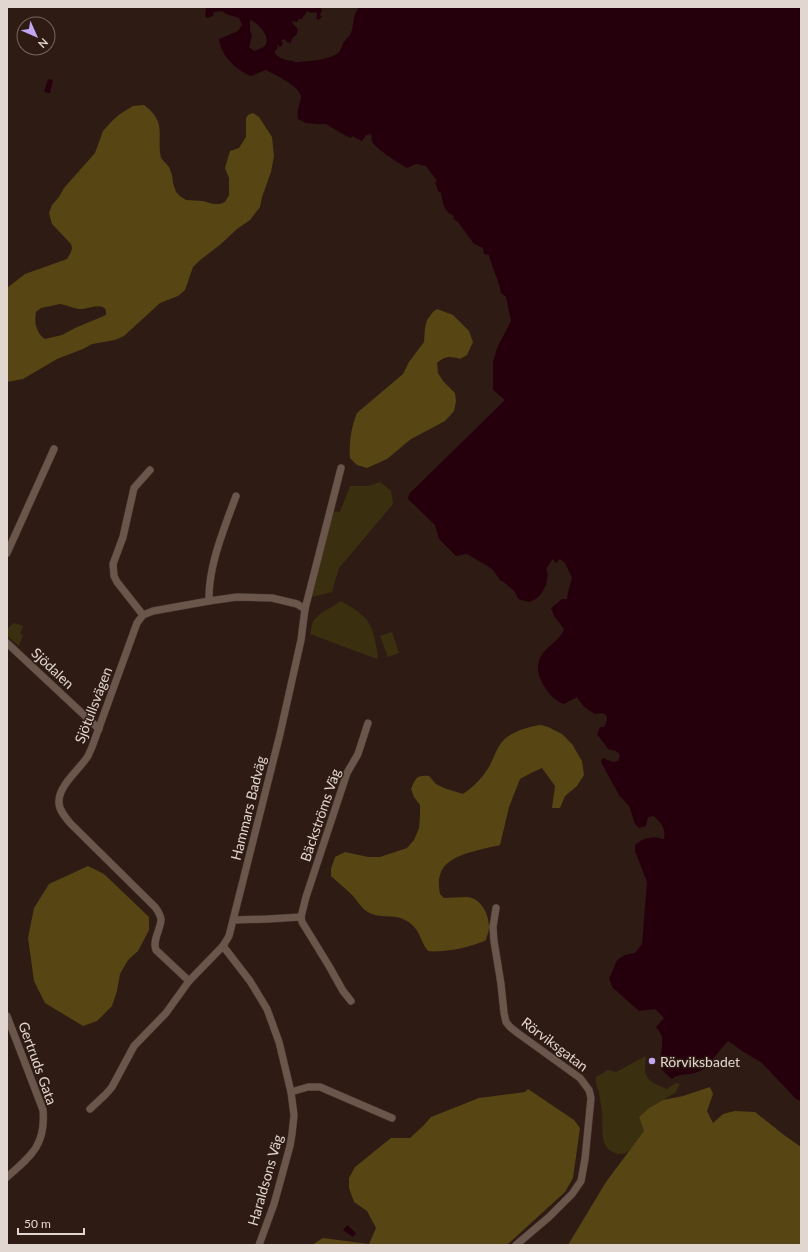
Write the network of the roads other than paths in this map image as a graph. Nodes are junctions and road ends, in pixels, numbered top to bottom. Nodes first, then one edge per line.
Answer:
1 (54, 449) dead end
2 (341, 468) dead end
3 (150, 470) dead end
4 (236, 496) dead end
5 (7, 553) edge
6 (209, 601) junction
7 (305, 609) junction
8 (143, 615) junction
9 (7, 643) edge
10 (368, 723) dead end
11 (99, 728) junction
12 (496, 908) dead end
13 (301, 917) junction
14 (234, 920) junction
15 (223, 946) junction
16 (189, 981) junction
17 (351, 1001) dead end
18 (7, 1016) edge
19 (291, 1092) junction
20 (90, 1109) dead end
21 (392, 1118) dead end
22 (7, 1177) edge
23 (259, 1245) edge
24 (516, 1245) edge

1 - 5 street
2 - 7 street, Hammars Badväg
3 - 8 street
4 - 6 street
6 - 7 street
6 - 8 street
7 - 14 street, Hammars Badväg
8 - 11 street, Sjötullsvägen
9 - 11 street, Sjödalen
10 - 13 street, Bäckströms Väg
11 - 16 street, Sjötullsvägen
12 - 24 street, Rörviksgatan
13 - 14 street
13 - 17 street
14 - 15 street, Hammars Badväg
15 - 16 street, Hammars Badväg
15 - 19 street, Haraldsons Väg
16 - 20 street, Hammars Badväg
18 - 22 street, Gertruds Gata
19 - 21 street
19 - 23 street, Haraldsons Väg

